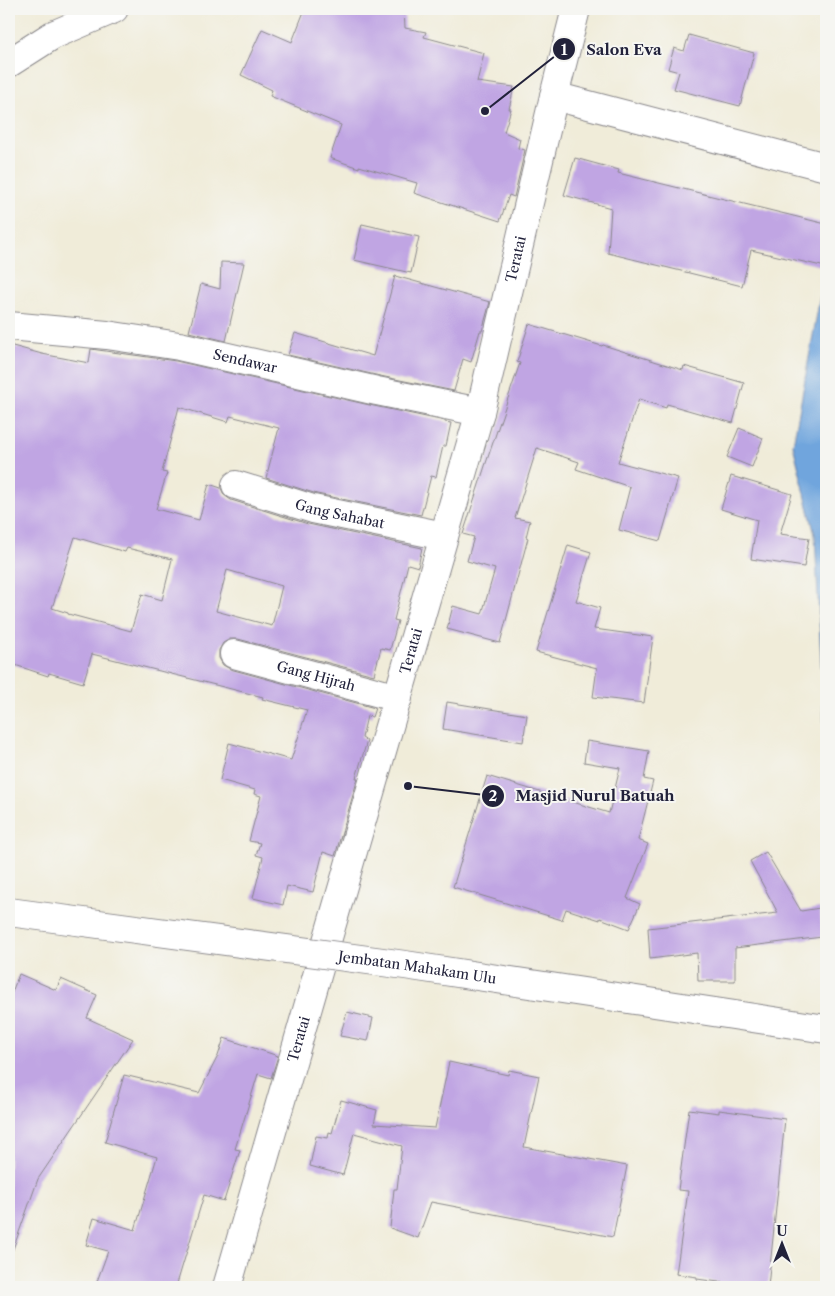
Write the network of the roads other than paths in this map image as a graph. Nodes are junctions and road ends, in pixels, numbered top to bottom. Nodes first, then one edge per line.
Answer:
1 (114, 9) edge
2 (576, 9) edge
3 (9, 63) edge
4 (554, 96) junction
5 (826, 167) edge
6 (9, 326) edge
7 (480, 412) junction
8 (236, 485) dead end
9 (444, 536) junction
10 (234, 654) dead end
11 (398, 698) junction
12 (9, 912) edge
13 (826, 1030) edge
14 (227, 1287) edge

1 - 3 main road
2 - 4 main road, Teratai
4 - 5 main road
4 - 7 main road, Teratai
6 - 7 main road, Sendawar
7 - 9 main road, Teratai
8 - 9 main road, Gang Sahabat
9 - 11 main road, Teratai
10 - 11 main road, Gang Hijrah
11 - 14 main road, Teratai
12 - 13 main road, Jembatan Mahakam Ulu, bridge

